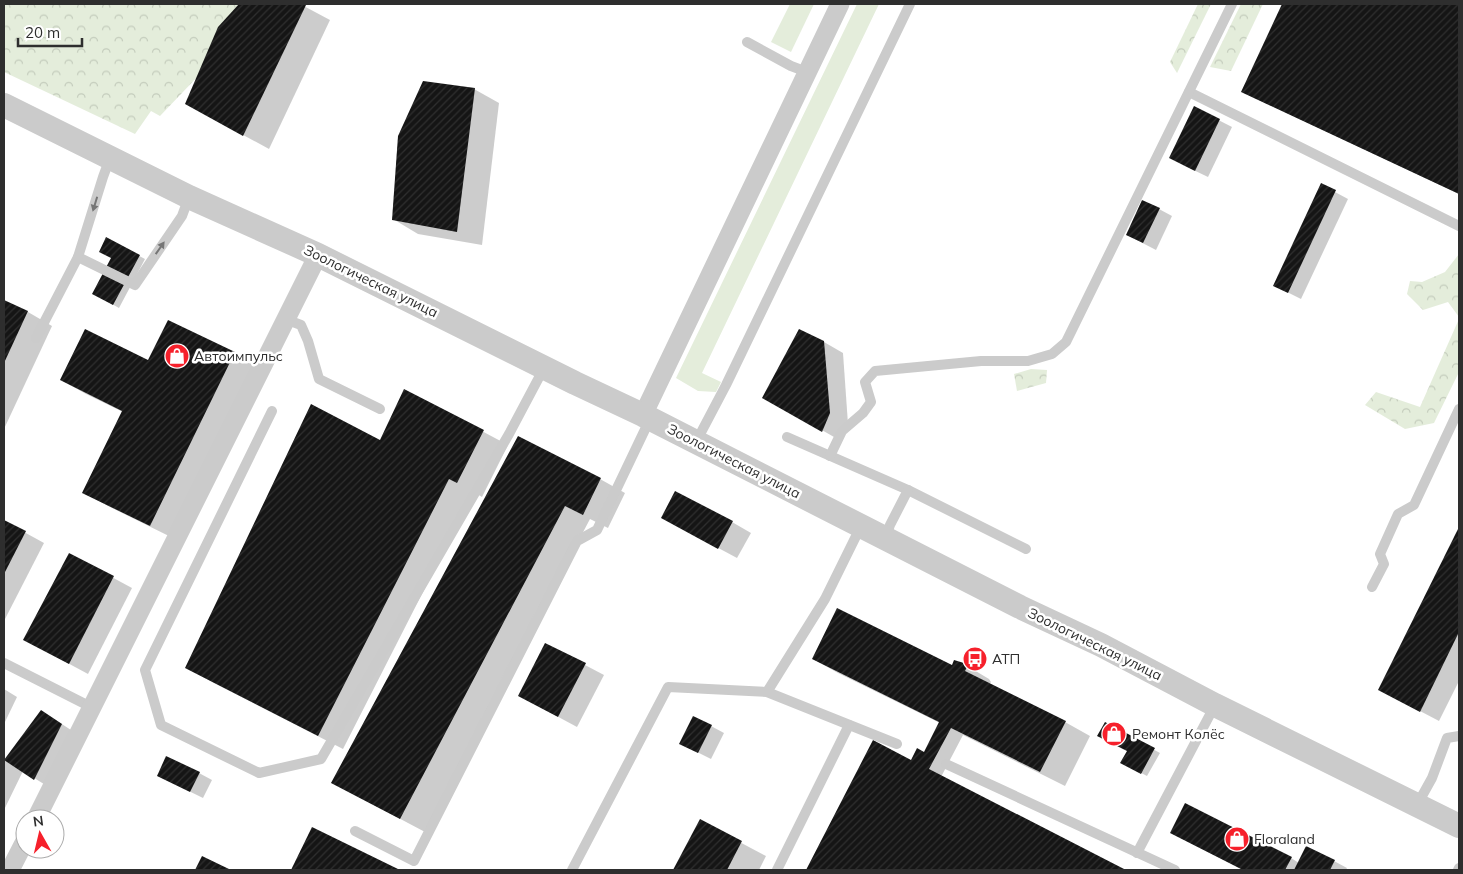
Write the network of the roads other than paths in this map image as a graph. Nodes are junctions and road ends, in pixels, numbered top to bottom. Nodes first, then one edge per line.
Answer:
1 (840, 4) edge
2 (910, 4) edge
3 (1232, 4) edge
4 (747, 42) dead end
5 (807, 72) junction
6 (1189, 92) junction
7 (4, 105) edge
8 (110, 158) junction
9 (189, 197) junction
10 (1459, 226) edge
11 (318, 255) junction
12 (78, 257) junction
13 (285, 319) junction
14 (36, 338) dead end
15 (545, 367) junction
16 (380, 409) dead end
17 (1459, 410) edge
18 (272, 411) dead end
19 (647, 417) junction
20 (787, 437) dead end
21 (696, 442) junction
22 (830, 456) junction
23 (908, 490) junction
24 (860, 526) junction
25 (885, 538) junction
26 (1026, 549) dead end
27 (1372, 587) dead end
28 (4, 663) edge
29 (767, 692) junction
30 (1216, 705) junction
31 (91, 707) junction
32 (849, 725) junction
33 (1459, 736) edge
34 (897, 744) dead end
35 (946, 764) dead end
36 (1417, 805) junction
37 (41, 809) edge
38 (1459, 826) edge
39 (355, 831) dead end
40 (1137, 853) junction
41 (572, 870) edge
42 (777, 870) edge
43 (1175, 870) edge

1 - 5 street
2 - 21 lane
3 - 6 lane
4 - 5 lane
5 - 19 street
6 - 10 lane
6 - 22 lane
7 - 8 street, Зоологическая улица
8 - 9 street, Зоологическая улица
8 -> 12 lane
9 - 11 street, Зоологическая улица
12 -> 9 lane
11 - 13 street
11 - 15 street, Зоологическая улица
12 - 14 lane
13 - 16 lane
13 - 31 street
15 - 18 lane
15 - 19 street, Зоологическая улица
17 - 27 lane
19 - 21 street, Зоологическая улица
19 - 39 lane
20 - 22 lane
21 - 24 street, Зоологическая улица
22 - 23 lane
23 - 25 lane
23 - 26 lane
24 - 25 street, Зоологическая улица
24 - 29 lane
25 - 30 street, Зоологическая улица
28 - 31 lane
29 - 32 lane
29 - 41 lane
30 - 36 street, Зоологическая улица
30 - 40 lane
31 - 37 street
32 - 34 lane
32 - 42 lane
33 - 36 lane
35 - 40 lane
36 - 38 street, Зоологическая улица
40 - 43 lane

